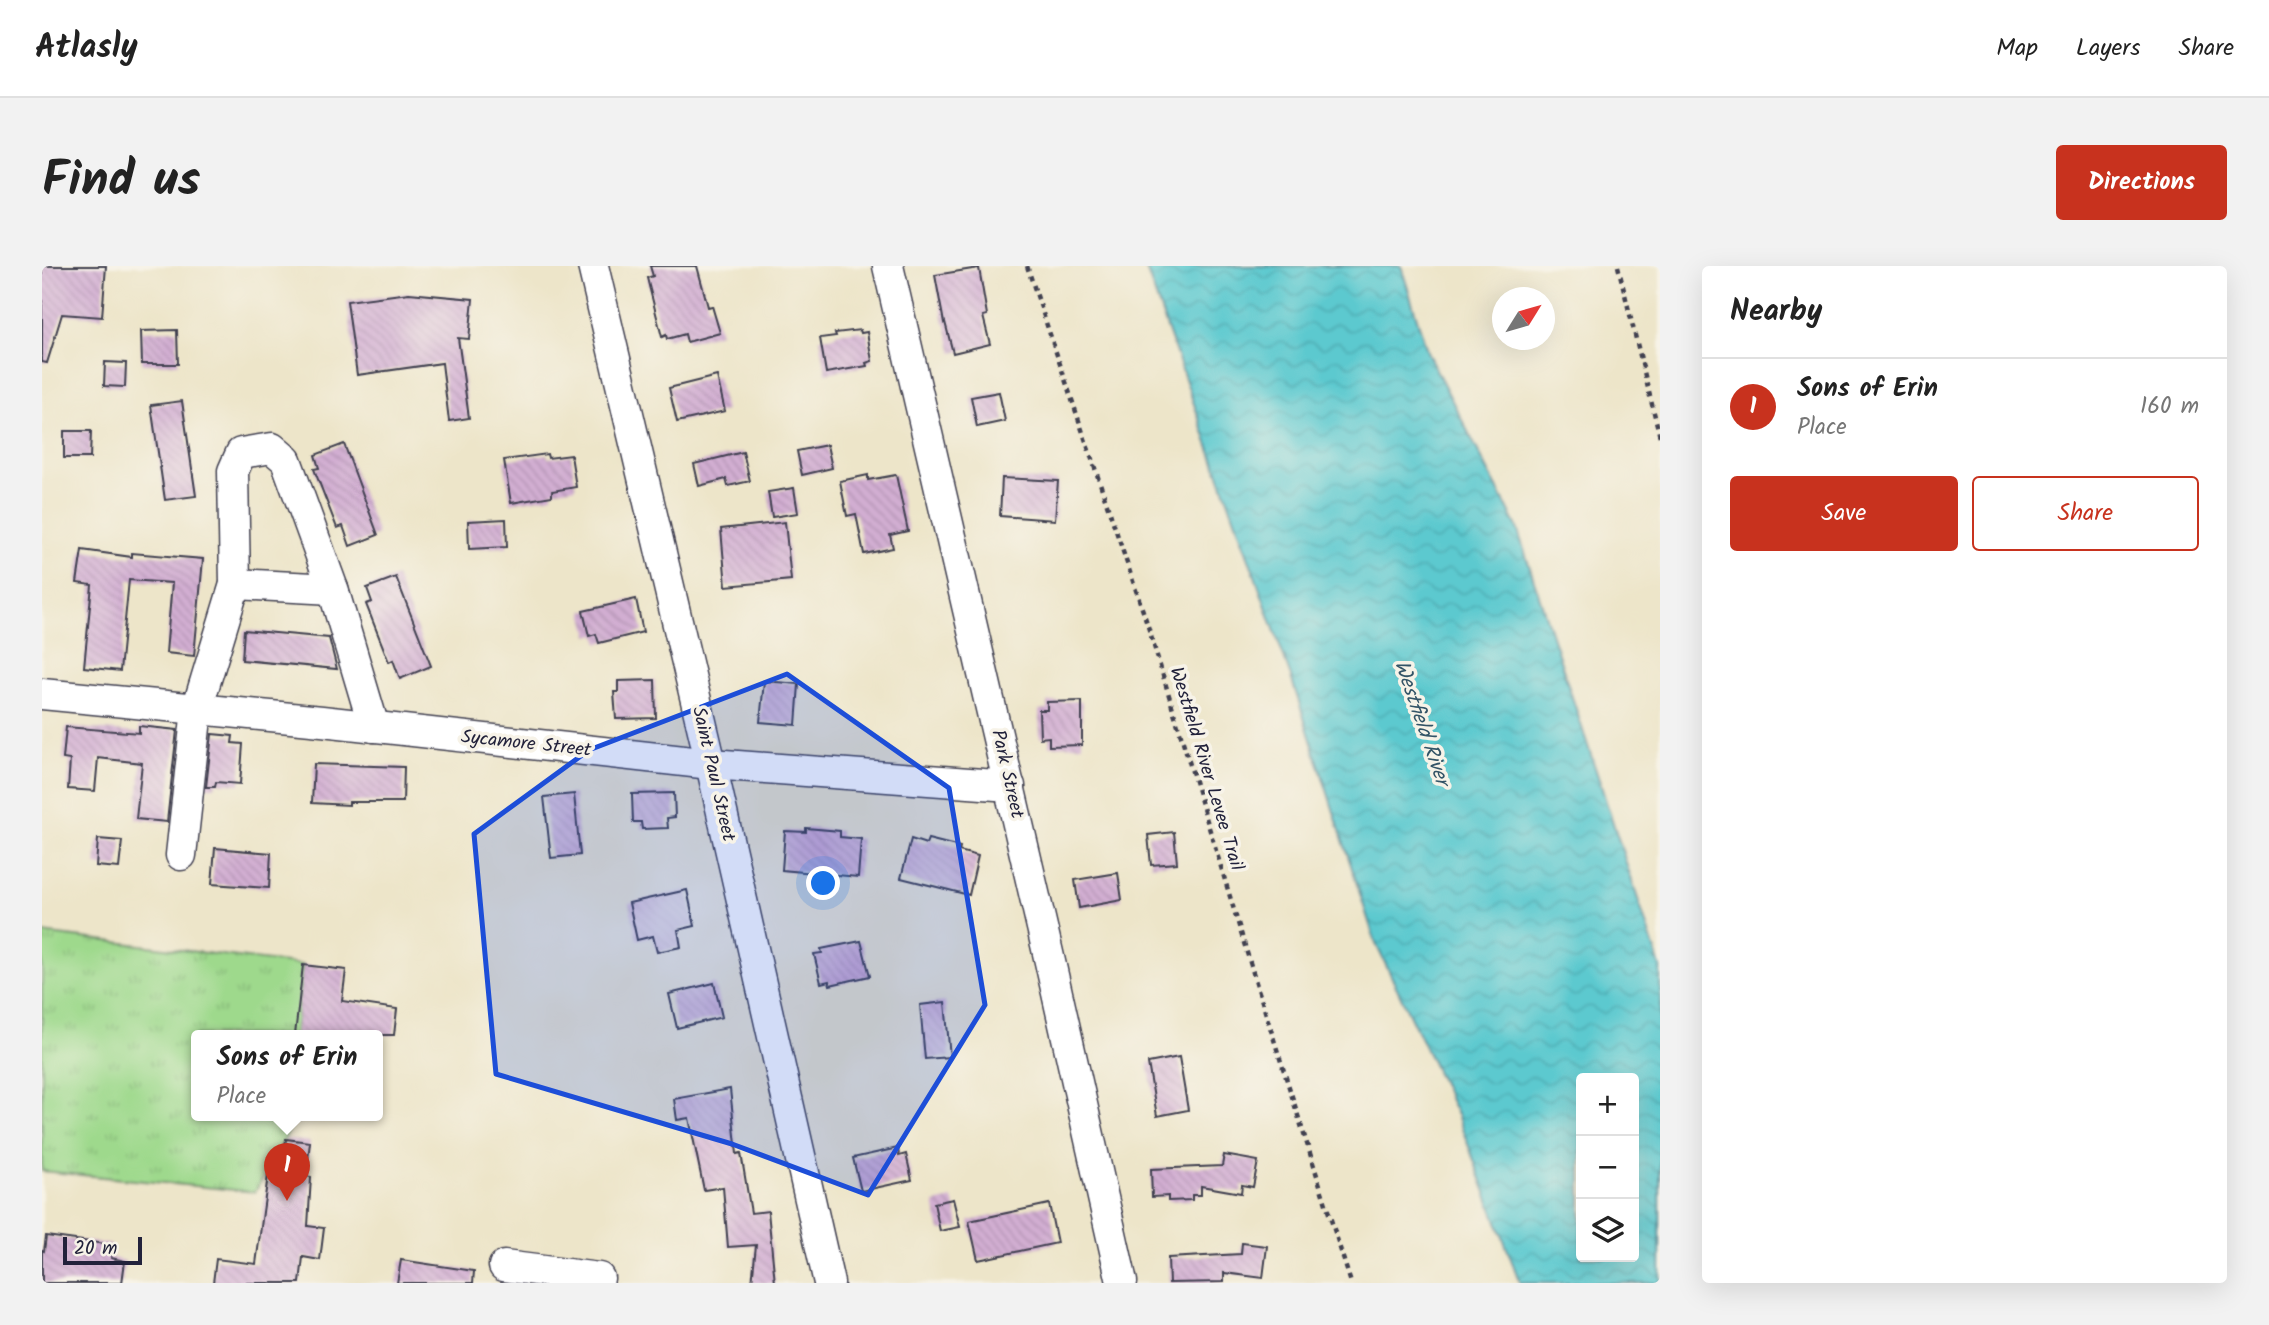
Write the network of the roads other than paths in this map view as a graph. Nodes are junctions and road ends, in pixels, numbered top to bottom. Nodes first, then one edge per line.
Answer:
1 (593, 266) edge
2 (888, 266) edge
3 (235, 584) junction
4 (333, 589) junction
5 (42, 694) edge
6 (197, 709) junction
7 (374, 727) junction
8 (710, 764) junction
9 (1010, 786) junction
10 (181, 855) dead end
11 (504, 1266) dead end
12 (607, 1281) edge
13 (1122, 1282) edge
14 (829, 1283) edge

1 - 8 street, Saint Paul Street
2 - 9 street, Park Street
3 - 4 street
3 - 4 street
3 - 6 street
4 - 7 street
5 - 6 street, Sycamore Street
6 - 7 street, Sycamore Street
6 - 10 street
7 - 8 street, Sycamore Street
8 - 9 street, Sycamore Street
8 - 14 street, Saint Paul Street
9 - 13 street, Park Street
11 - 12 street

